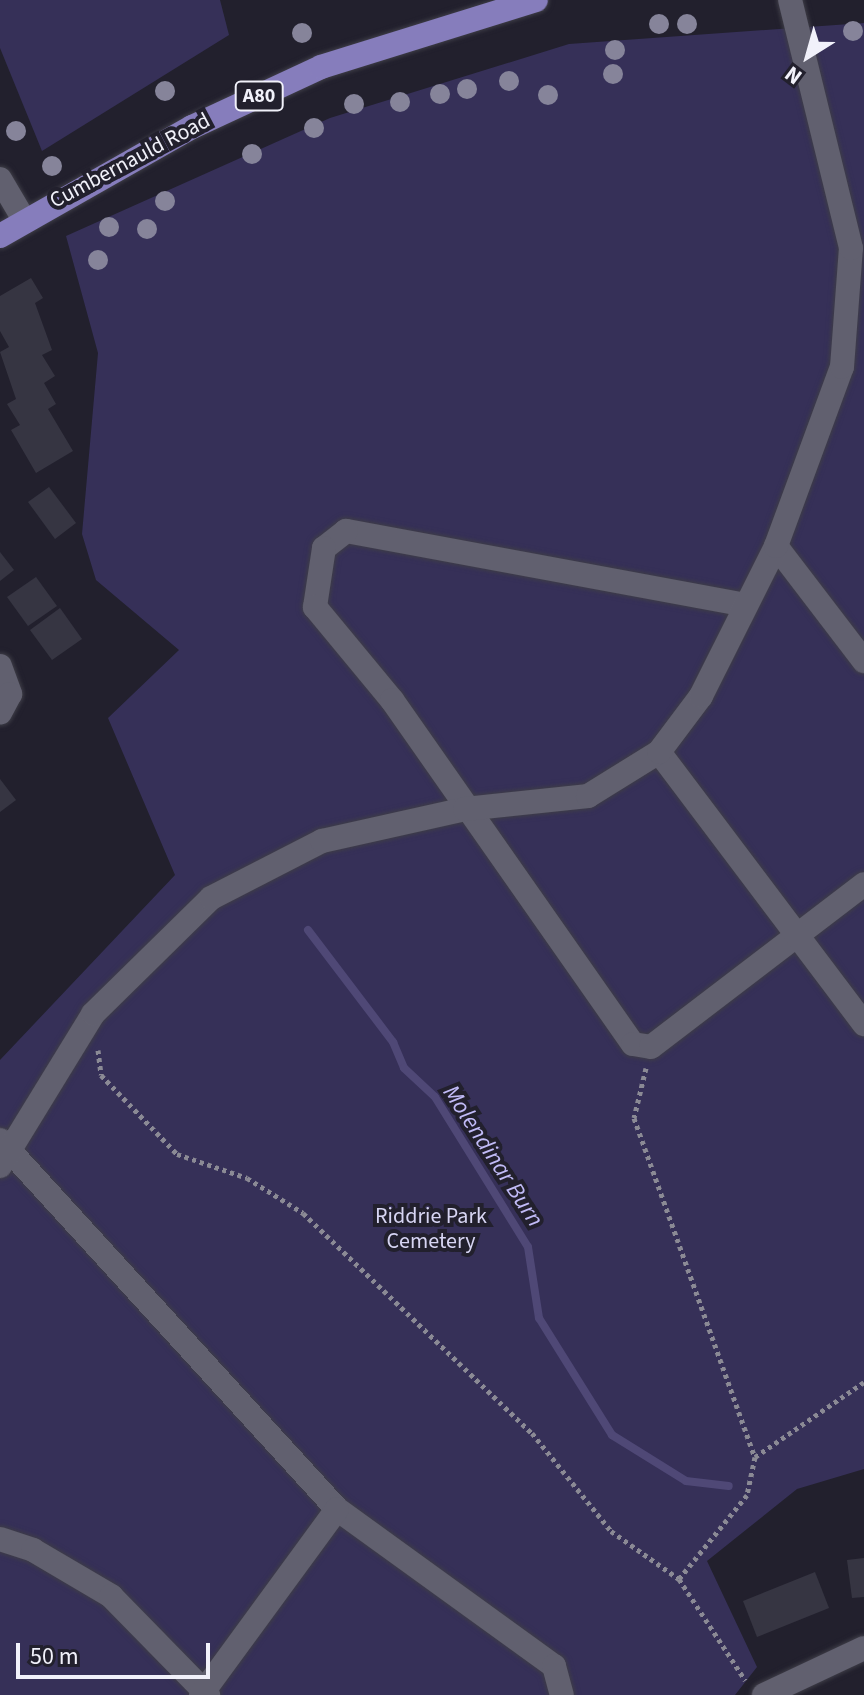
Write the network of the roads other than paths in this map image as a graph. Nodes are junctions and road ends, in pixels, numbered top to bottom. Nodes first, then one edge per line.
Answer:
1 (536, 0) edge
2 (790, 0) edge
3 (0, 179) edge
4 (23, 218) junction
5 (0, 236) edge
6 (857, 257) edge
7 (776, 546) junction
8 (746, 605) junction
9 (864, 661) edge
10 (0, 666) edge
11 (0, 713) edge
12 (659, 752) junction
13 (465, 809) junction
14 (864, 884) edge
15 (797, 935) junction
16 (864, 1024) edge
17 (4, 1151) edge
18 (337, 1509) junction
19 (0, 1539) edge
20 (864, 1648) edge
21 (204, 1694) edge
22 (562, 1695) edge
23 (764, 1695) edge

1 - 4 main road, Cumbernauld Road / A80
2 - 6 street
3 - 4 street
4 - 5 main road, Cumbernauld Road / A80
6 - 7 street
7 - 8 street
7 - 9 street
8 - 12 street
8 - 13 street
10 - 11 street
12 - 13 street
12 - 15 street
13 - 15 street
13 - 17 street
14 - 15 street
15 - 16 street
17 - 18 street
18 - 21 street
18 - 22 street
19 - 21 street
20 - 23 street

